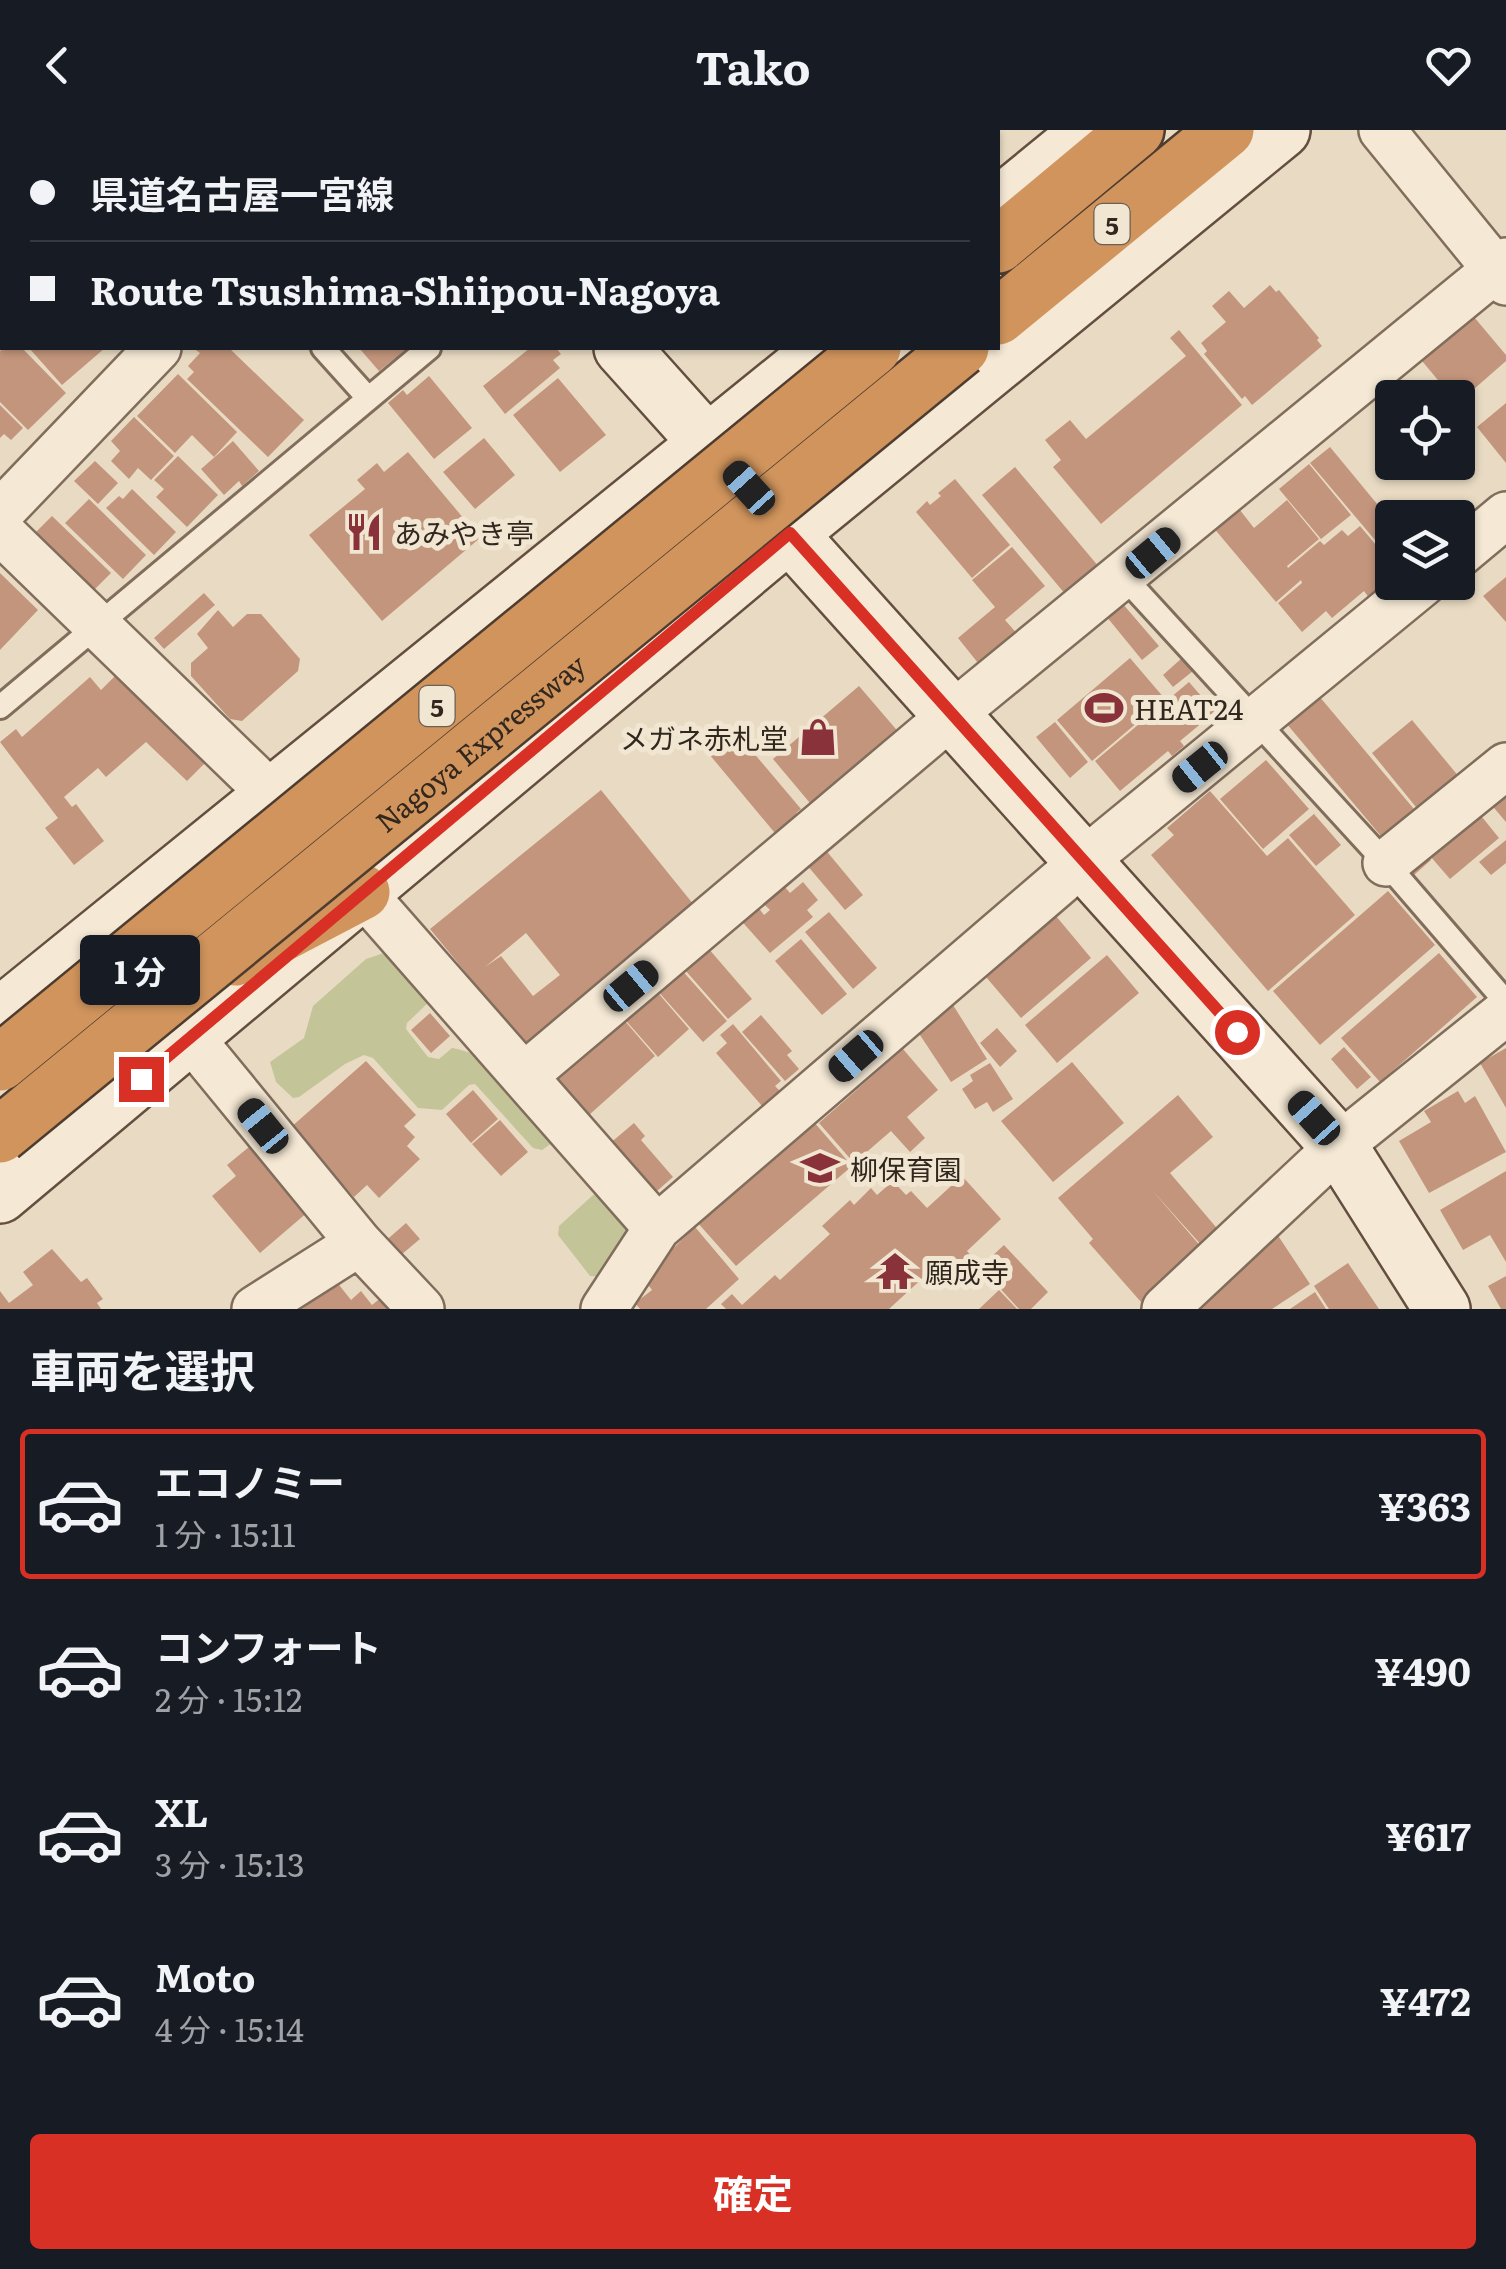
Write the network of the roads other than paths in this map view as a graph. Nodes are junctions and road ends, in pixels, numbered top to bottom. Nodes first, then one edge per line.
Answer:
1 (1091, 130) edge
2 (1136, 130) edge
3 (1226, 130) edge
4 (1282, 130) edge
5 (1382, 130) edge
6 (1000, 204) edge
7 (1000, 243) edge
8 (1502, 271) edge
9 (1000, 315) edge
10 (156, 350) edge
11 (326, 350) edge
12 (426, 350) edge
13 (624, 350) edge
14 (823, 350) edge
15 (872, 350) edge
16 (958, 350) edge
17 (368, 398) junction
18 (708, 443) junction
19 (0, 513) edge
20 (1506, 515) edge
21 (0, 531) edge
22 (790, 533) junction
23 (1475, 541) edge
24 (1124, 577) junction
25 (1403, 600) edge
26 (99, 626) junction
27 (0, 708) edge
28 (953, 714) junction
29 (1258, 721) junction
30 (1506, 766) edge
31 (272, 796) junction
32 (1084, 861) junction
33 (1386, 863) junction
34 (362, 892) junction
35 (1506, 1002) edge
36 (1506, 1012) edge
37 (0, 1016) edge
38 (191, 1038) junction
39 (0, 1063) edge
40 (524, 1076) junction
41 (0, 1114) edge
42 (0, 1135) edge
43 (1339, 1146) junction
44 (0, 1195) edge
45 (656, 1228) junction
46 (359, 1242) junction
47 (255, 1309) edge
48 (421, 1309) edge
49 (604, 1309) edge
50 (1165, 1309) edge
51 (1442, 1309) edge

1 - 6 main road
2 - 7 highway, 5
3 - 9 highway, 5
4 - 22 main road
5 - 8 street
8 - 24 street
10 - 19 street
11 - 17 lane
12 - 17 lane
13 - 18 main road
14 - 18 main road
15 - 39 highway, Nagoya Expressway / 5, bridge
16 - 42 highway, Nagoya Expressway / 5, bridge
17 - 26 lane
18 - 22 main road
18 - 31 main road
20 - 23 street
21 - 26 street
22 - 28 main road
22 - 34 main road
24 - 28 street
24 - 29 lane
25 - 29 street
26 - 27 lane
26 - 31 street
28 - 32 main road
28 - 40 street
29 - 32 street
29 - 33 lane
30 - 33 street
31 - 37 main road
32 - 43 main road
32 - 45 street
33 - 35 lane
34 - 38 main road
34 - 40 street
34 - 41 highway
36 - 43 street
38 - 44 main road
38 - 46 street
40 - 45 street
43 - 50 street
43 - 51 main road
45 - 49 street
46 - 47 street
46 - 48 street

